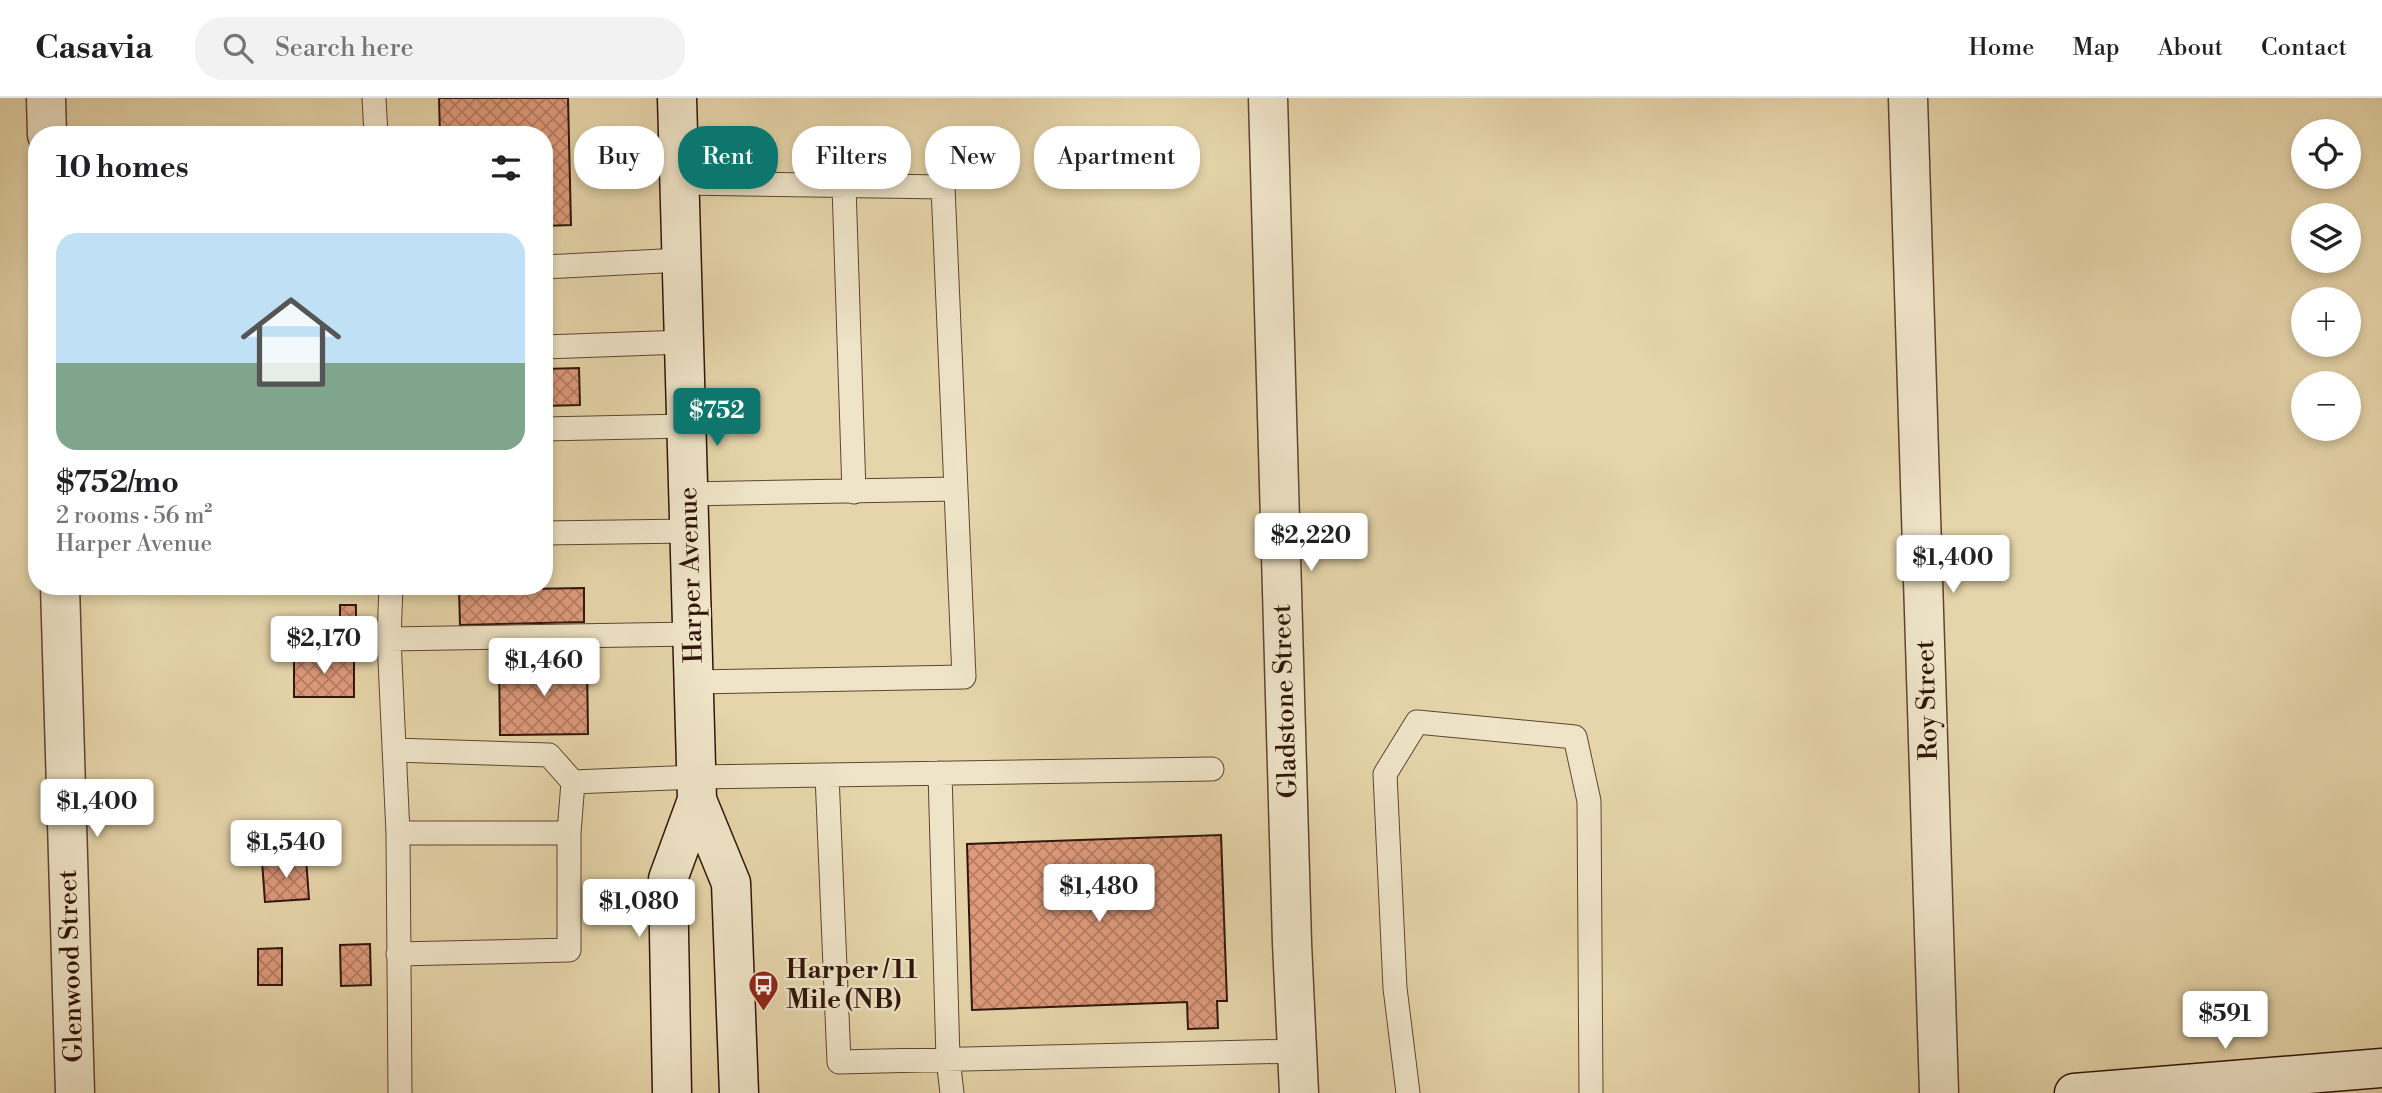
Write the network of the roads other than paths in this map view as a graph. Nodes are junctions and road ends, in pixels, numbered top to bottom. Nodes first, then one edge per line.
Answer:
1 (46, 98) edge
2 (374, 98) edge
3 (677, 98) edge
4 (1268, 98) edge
5 (1908, 98) edge
6 (47, 126) edge
7 (376, 126) edge
8 (678, 126) edge
9 (911, 187) edge
10 (680, 189) edge
11 (844, 189) edge
12 (682, 260) junction
13 (553, 267) edge
14 (684, 342) junction
15 (553, 347) edge
16 (686, 426) junction
17 (553, 429) edge
18 (956, 489) junction
19 (854, 492) junction
20 (689, 513) junction
21 (553, 532) edge
22 (60, 595) edge
23 (391, 595) edge
24 (692, 634) junction
25 (389, 639) junction
26 (694, 682) junction
27 (394, 750) junction
28 (1212, 769) dead end
29 (940, 773) junction
30 (827, 775) junction
31 (573, 782) junction
32 (696, 788) junction
33 (398, 833) junction
34 (569, 833) junction
35 (398, 954) junction
36 (1297, 1051) junction
37 (948, 1059) junction
38 (2382, 1068) edge
39 (75, 1093) edge
40 (400, 1093) edge
41 (672, 1093) edge
42 (740, 1093) edge
43 (952, 1093) edge
44 (1299, 1093) edge
45 (1408, 1093) edge
46 (1591, 1093) edge
47 (1939, 1093) edge
48 (2074, 1093) edge

1 - 6 street
2 - 7 lane
3 - 8 street, Harper Avenue
4 - 36 street, Gladstone Street
5 - 47 street, Roy Street
9 - 18 lane
10 - 12 street, Harper Avenue
11 - 19 lane
12 - 13 lane
12 - 14 street, Harper Avenue
14 - 15 lane
14 - 16 street, Harper Avenue
16 - 17 lane
16 - 20 street, Harper Avenue
18 - 19 lane
18 - 26 lane
19 - 20 lane
20 - 21 lane
20 - 24 street, Harper Avenue
22 - 39 street, Glenwood Street
23 - 25 lane
24 - 25 lane
24 - 26 street, Harper Avenue
25 - 27 lane
26 - 32 street, Harper Avenue
27 - 31 lane
27 - 33 lane
28 - 29 lane
29 - 30 lane
29 - 37 lane
30 - 32 lane
30 - 37 lane
31 - 32 lane
31 - 34 lane
32 - 41 street, Harper Avenue
32 - 42 street, Harper Avenue
33 - 34 lane
33 - 35 lane
34 - 35 lane
35 - 40 lane
36 - 37 lane
36 - 44 street, Gladstone Street
37 - 43 lane
38 - 48 street
45 - 46 lane

